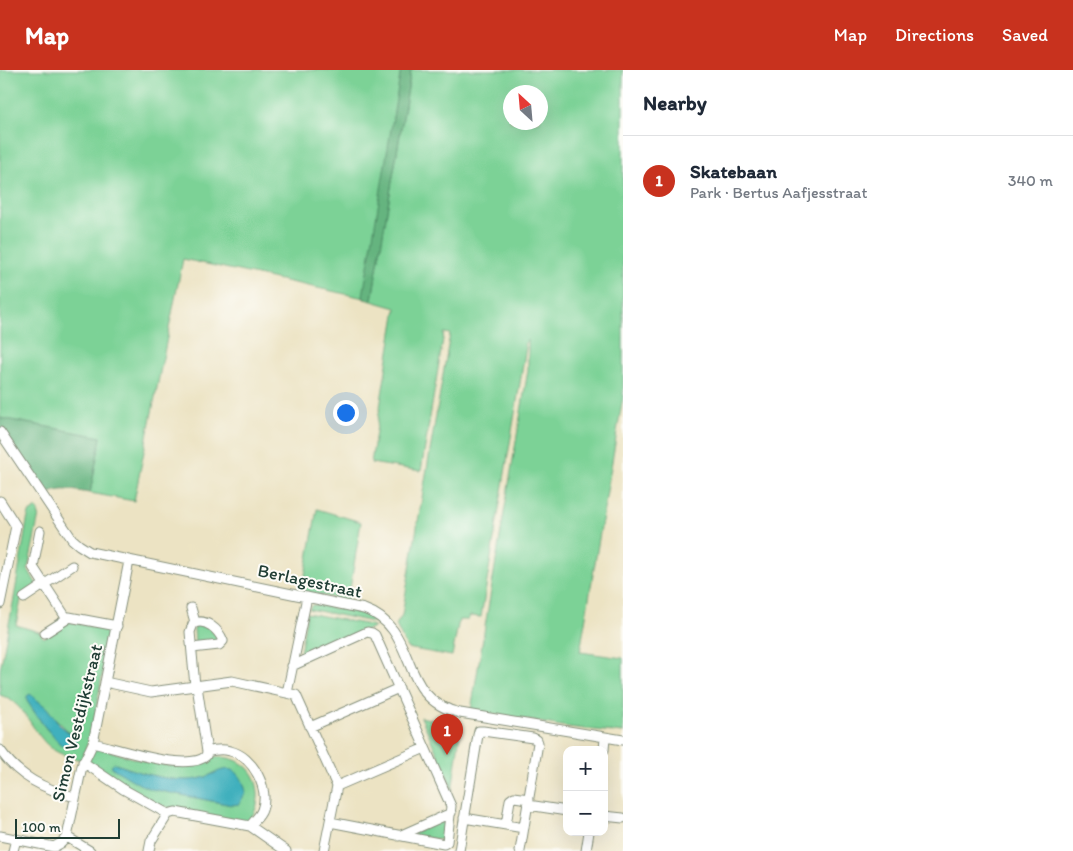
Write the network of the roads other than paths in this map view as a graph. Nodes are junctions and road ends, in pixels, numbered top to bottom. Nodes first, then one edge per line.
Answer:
1 (0, 432) edge
2 (0, 502) edge
3 (40, 531) dead end
4 (129, 561) junction
5 (72, 566) dead end
6 (44, 585) junction
7 (307, 597) junction
8 (24, 598) dead end
9 (0, 604) edge
10 (191, 608) dead end
11 (66, 618) junction
12 (195, 622) junction
13 (117, 626) junction
14 (45, 633) dead end
15 (192, 648) junction
16 (292, 666) junction
17 (105, 682) junction
18 (196, 686) junction
19 (399, 688) junction
20 (287, 692) junction
21 (310, 727) junction
22 (606, 738) junction
23 (623, 740) edge
24 (92, 743) junction
25 (605, 746) edge
26 (425, 748) junction
27 (0, 750) edge
28 (207, 752) junction
29 (83, 762) junction
30 (337, 786) junction
31 (75, 797) junction
32 (529, 802) junction
33 (563, 810) edge
34 (451, 813) junction
35 (168, 814) junction
36 (608, 816) edge
37 (464, 818) junction
38 (623, 818) edge
39 (330, 822) junction
40 (506, 825) junction
41 (250, 826) junction
42 (524, 828) junction
43 (0, 836) edge
44 (398, 836) junction
45 (588, 836) edge
46 (67, 837) junction
47 (16, 839) junction
48 (27, 846) edge
49 (13, 851) edge
50 (90, 851) edge
51 (150, 851) edge
52 (286, 851) edge
53 (324, 851) edge
54 (459, 851) edge
55 (520, 851) edge
56 (586, 851) edge

1 - 4 street, Berlagestraat
2 - 9 street
3 - 6 street
4 - 7 street, Berlagestraat
4 - 13 street, Simon Vestdijkstraat
5 - 6 street
6 - 8 street
6 - 11 street
7 - 16 street
7 - 22 street, Berlagestraat
10 - 12 street
11 - 13 street
11 - 14 street
12 - 15 street
12 - 15 street
13 - 17 street, Simon Vestdijkstraat
15 - 18 street
16 - 19 street
16 - 20 street
17 - 18 street
17 - 24 street, Simon Vestdijkstraat
18 - 20 street
18 - 28 street
19 - 21 street
19 - 26 street
20 - 21 street
21 - 30 street
22 - 23 street, Berlagestraat
22 - 25 street
24 - 28 street
24 - 29 street, Simon Vestdijkstraat
26 - 30 street
26 - 34 street
27 - 31 street
28 - 41 street
29 - 31 street, Simon Vestdijkstraat
29 - 35 street
30 - 39 street
31 - 46 street, Simon Vestdijkstraat
32 - 33 street
32 - 37 street
32 - 40 street
32 - 42 street
34 - 44 street
34 - 44 street
35 - 41 street
35 - 51 street
36 - 38 street
37 - 40 street
37 - 54 street
39 - 44 street
39 - 53 street
40 - 42 street
41 - 52 street
42 - 55 street
43 - 47 street
45 - 56 street
46 - 48 street
46 - 50 street
47 - 48 street
47 - 49 street

